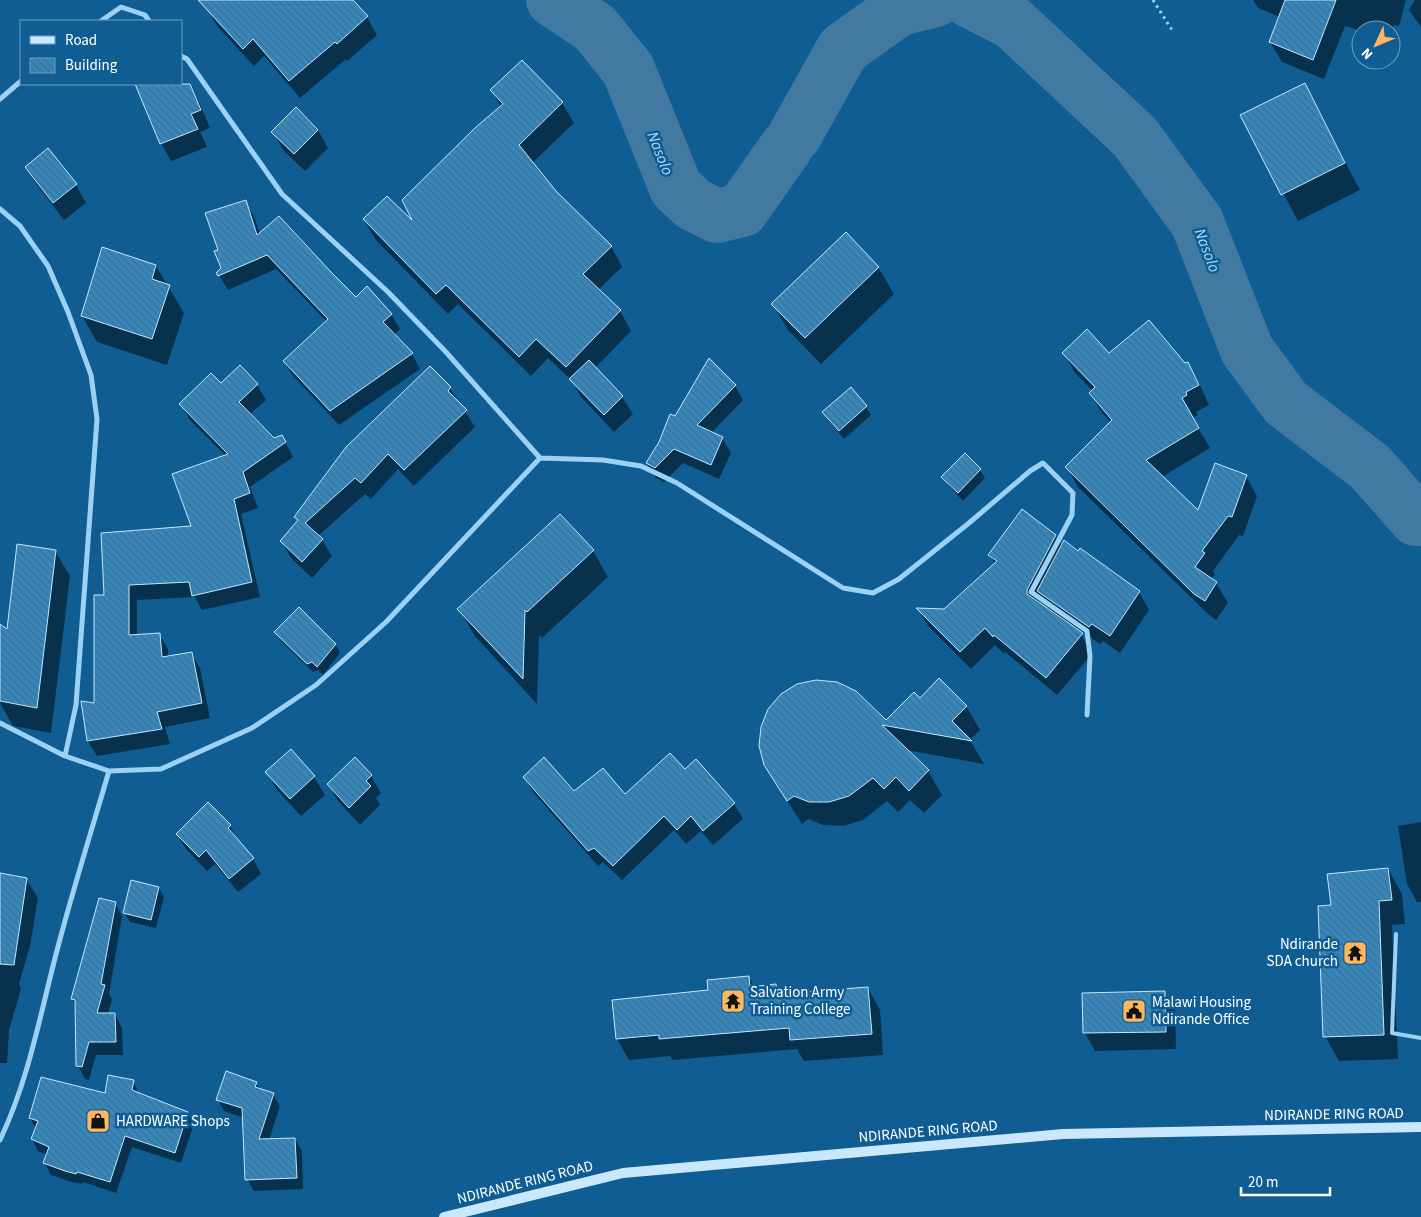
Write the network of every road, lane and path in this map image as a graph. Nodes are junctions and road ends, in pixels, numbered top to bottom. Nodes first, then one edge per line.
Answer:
1 (1153, 0) edge
2 (103, 20) edge
3 (148, 20) edge
4 (1172, 30) dead end
5 (182, 57) edge
6 (20, 81) edge
7 (0, 99) edge
8 (0, 209) edge
9 (540, 458) junction
10 (1087, 715) dead end
11 (0, 723) edge
12 (65, 756) junction
13 (108, 771) junction
14 (1396, 934) dead end
15 (1421, 1038) edge
16 (1421, 1127) edge
17 (0, 1140) edge
18 (444, 1217) edge

1 - 4 path
2 - 3 street
5 - 9 street
6 - 7 street
8 - 12 street
9 - 10 street
9 - 13 street
11 - 12 street
12 - 13 street
13 - 17 street
14 - 15 lane
16 - 18 street, NDIRANDE RING ROAD

